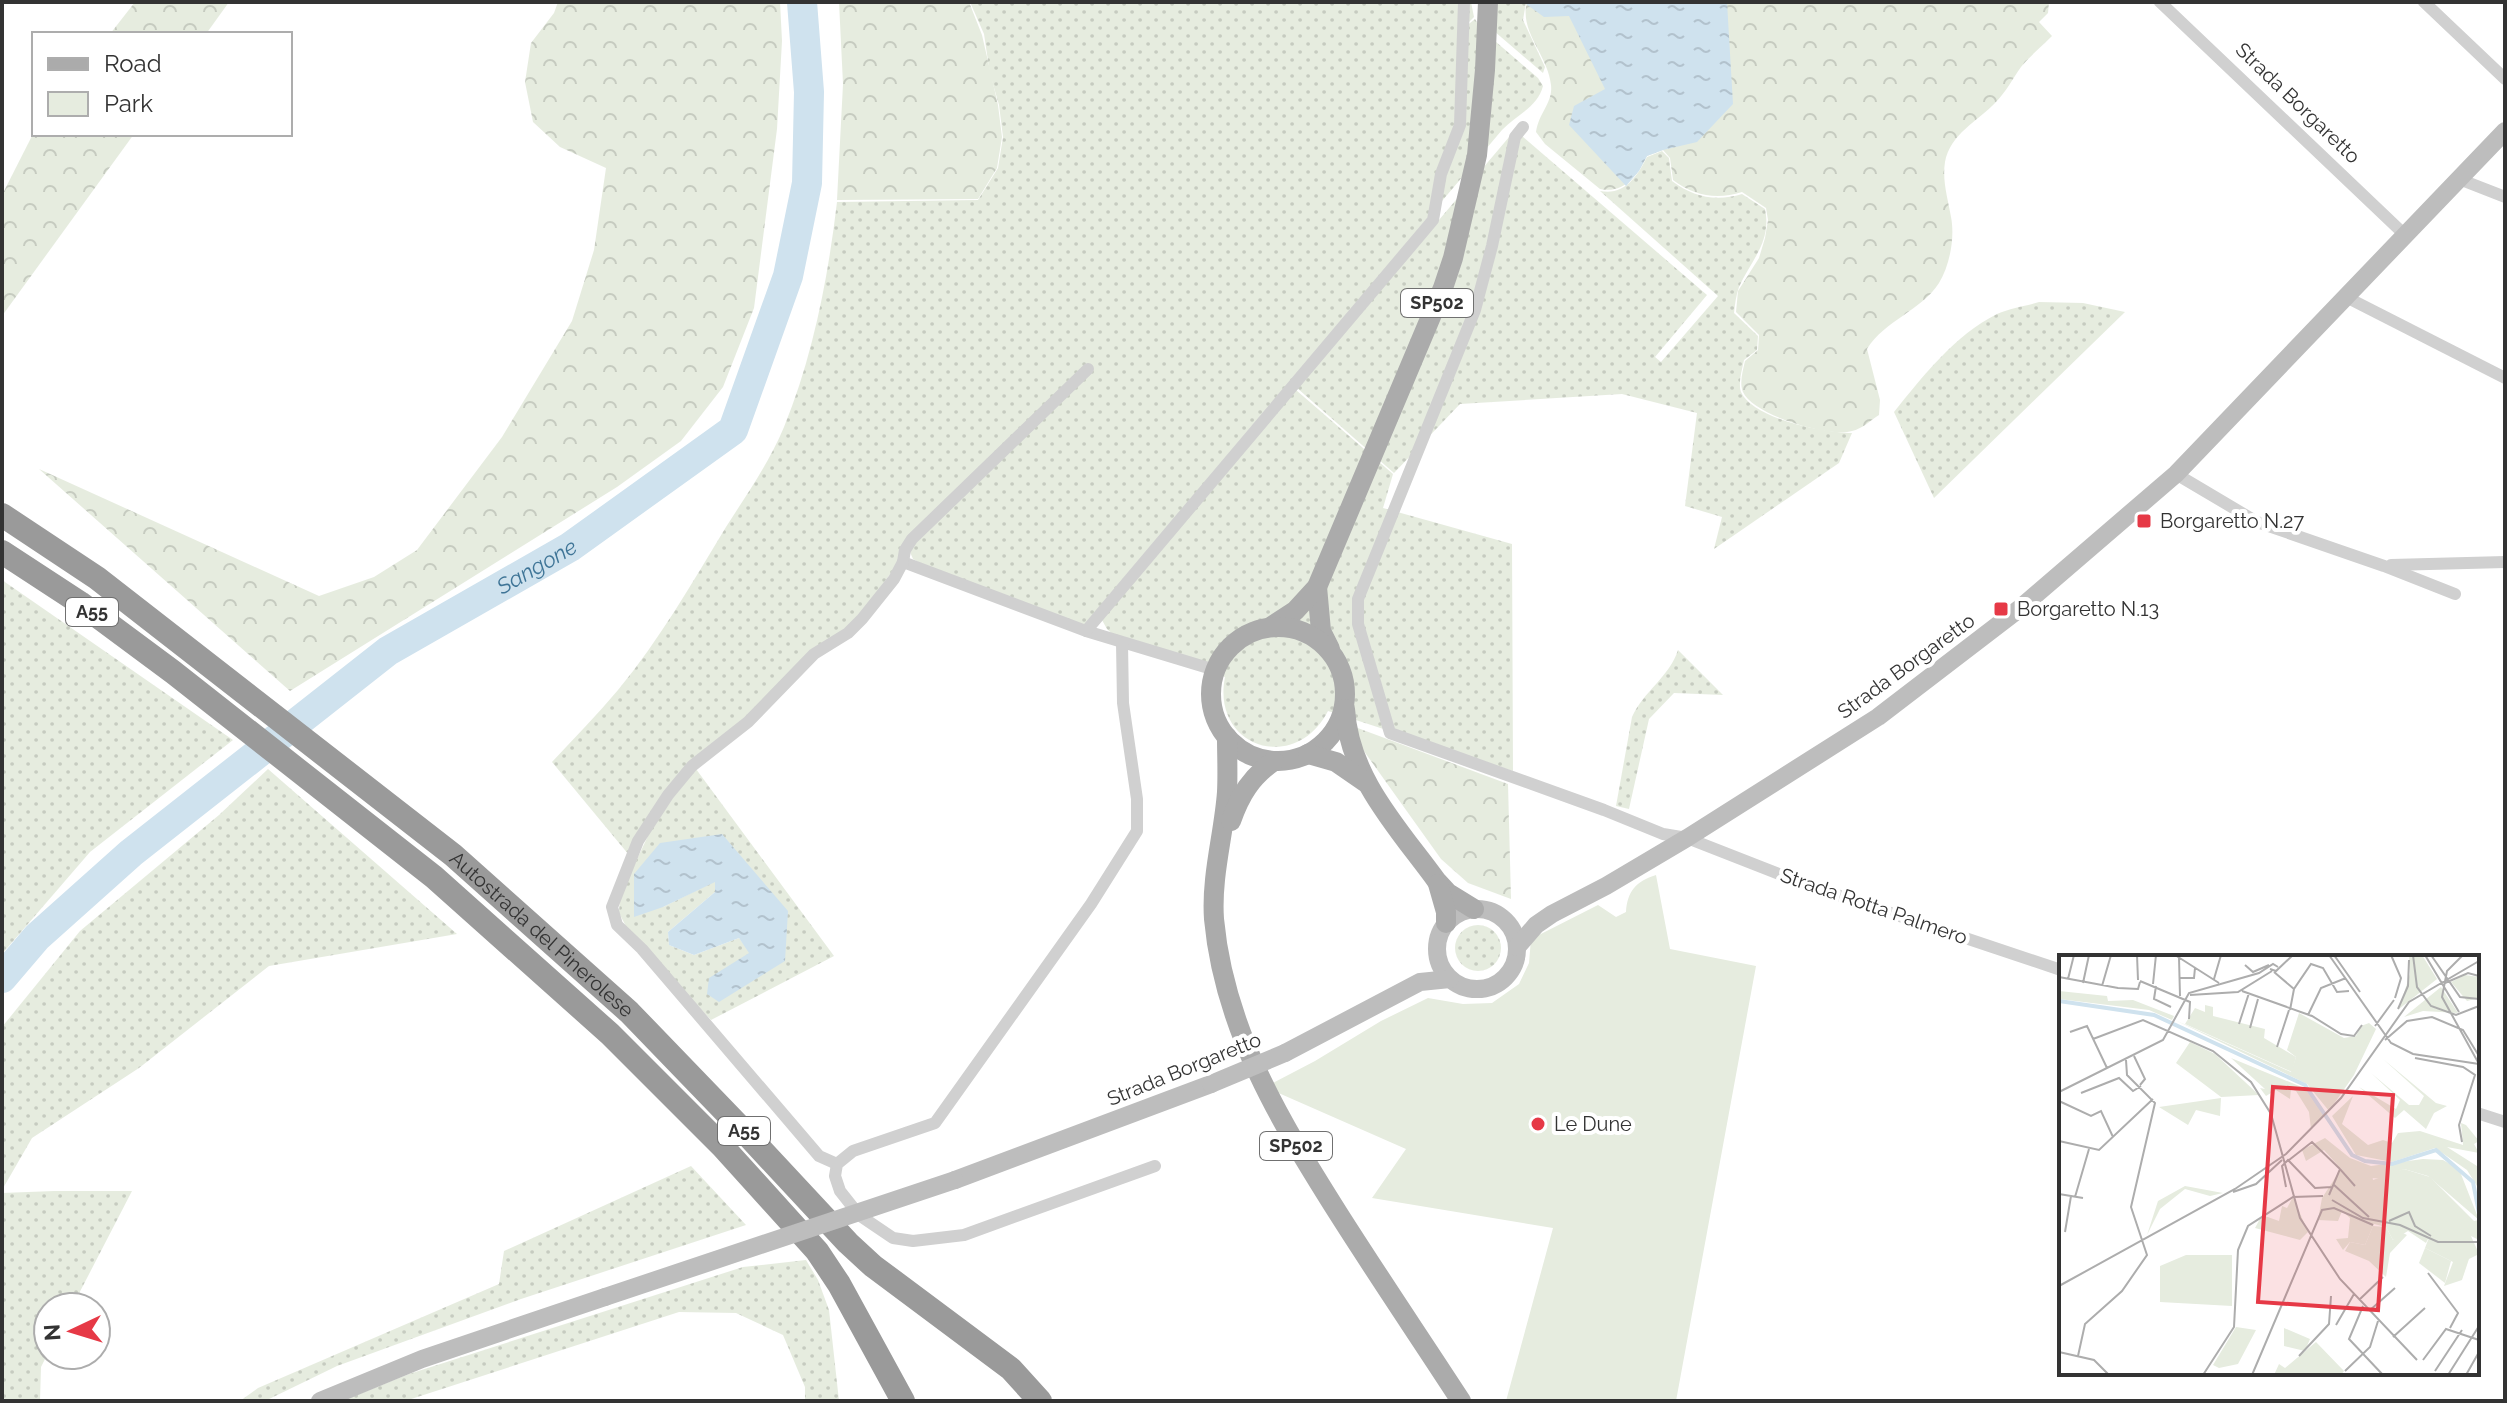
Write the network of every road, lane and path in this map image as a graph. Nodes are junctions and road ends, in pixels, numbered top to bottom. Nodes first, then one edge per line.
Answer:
1 (1464, 2) edge
2 (1488, 2) edge
3 (2160, 2) edge
4 (2424, 2) edge
5 (2505, 79) edge
6 (1523, 127) dead end
7 (2505, 131) edge
8 (2459, 179) junction
9 (2505, 197) edge
10 (2405, 235) junction
11 (2346, 297) junction
12 (1088, 369) dead end
13 (2505, 378) edge
14 (2176, 474) junction
15 (2, 515) edge
16 (2, 552) edge
17 (903, 562) junction
18 (2505, 562) edge
19 (2384, 566) junction
20 (1317, 587) junction
21 (2455, 594) dead end
22 (1272, 626) junction
23 (1086, 631) junction
24 (1122, 643) junction
25 (1332, 653) junction
26 (1215, 670) junction
27 (1345, 701) junction
28 (1227, 737) junction
29 (1308, 754) junction
30 (1274, 761) junction
31 (1365, 782) junction
32 (1687, 838) junction
33 (1217, 859) junction
34 (1436, 880) junction
35 (1474, 909) junction
36 (1552, 914) junction
37 (1504, 920) junction
38 (1446, 923) junction
39 (1517, 947) junction
40 (1438, 961) junction
41 (2059, 969) edge
42 (1450, 979) junction
43 (1420, 982) junction
44 (2479, 1114) edge
45 (2505, 1122) edge
46 (837, 1164) junction
47 (1155, 1166) dead end
48 (320, 1401) edge
49 (903, 1401) edge
50 (1040, 1401) edge
51 (1461, 1401) edge

1 - 23 street
2 - 20 main road, SP502
3 - 10 street, Strada Borgaretto
4 - 5 street
6 - 32 street, Strada Rotta Palmero
7 - 8 street, Strada Borgaretto
8 - 9 street
8 - 10 street, Strada Borgaretto
10 - 11 street, Strada Borgaretto
11 - 13 street
11 - 14 street, Strada Borgaretto
12 - 17 street
14 - 19 street
14 - 32 street, Strada Borgaretto
15 - 50 highway, Autostrada del Pinerolese / A55
16 - 49 highway, Autostrada del Pinerolese / A55
17 - 23 street
17 - 46 street
18 - 19 street
19 - 21 street
20 - 22 main road, SP502
20 - 25 main road, SP502
22 - 25 main road
22 - 26 main road, SP502
23 - 24 street
24 - 26 street
24 - 46 street
25 - 27 main road, SP502
26 - 28 main road, SP502
27 - 29 main road
27 - 31 main road
28 - 30 main road
28 - 33 main road, SP502
29 - 30 main road
29 - 31 main road
30 - 33 main road, SP502
31 - 34 main road
32 - 36 street, Strada Borgaretto
32 - 41 street, Strada Rotta Palmero
33 - 51 main road, SP502
34 - 35 main road
34 - 38 main road
35 - 37 street
35 - 38 street
36 - 37 street, Strada Borgaretto
36 - 39 street, Strada Borgaretto
37 - 39 street
38 - 40 street
39 - 42 street
40 - 42 street
40 - 43 street, Strada Borgaretto
42 - 43 street, Strada Borgaretto
43 - 48 street, Strada Borgaretto, bridge
44 - 45 street
46 - 47 street

